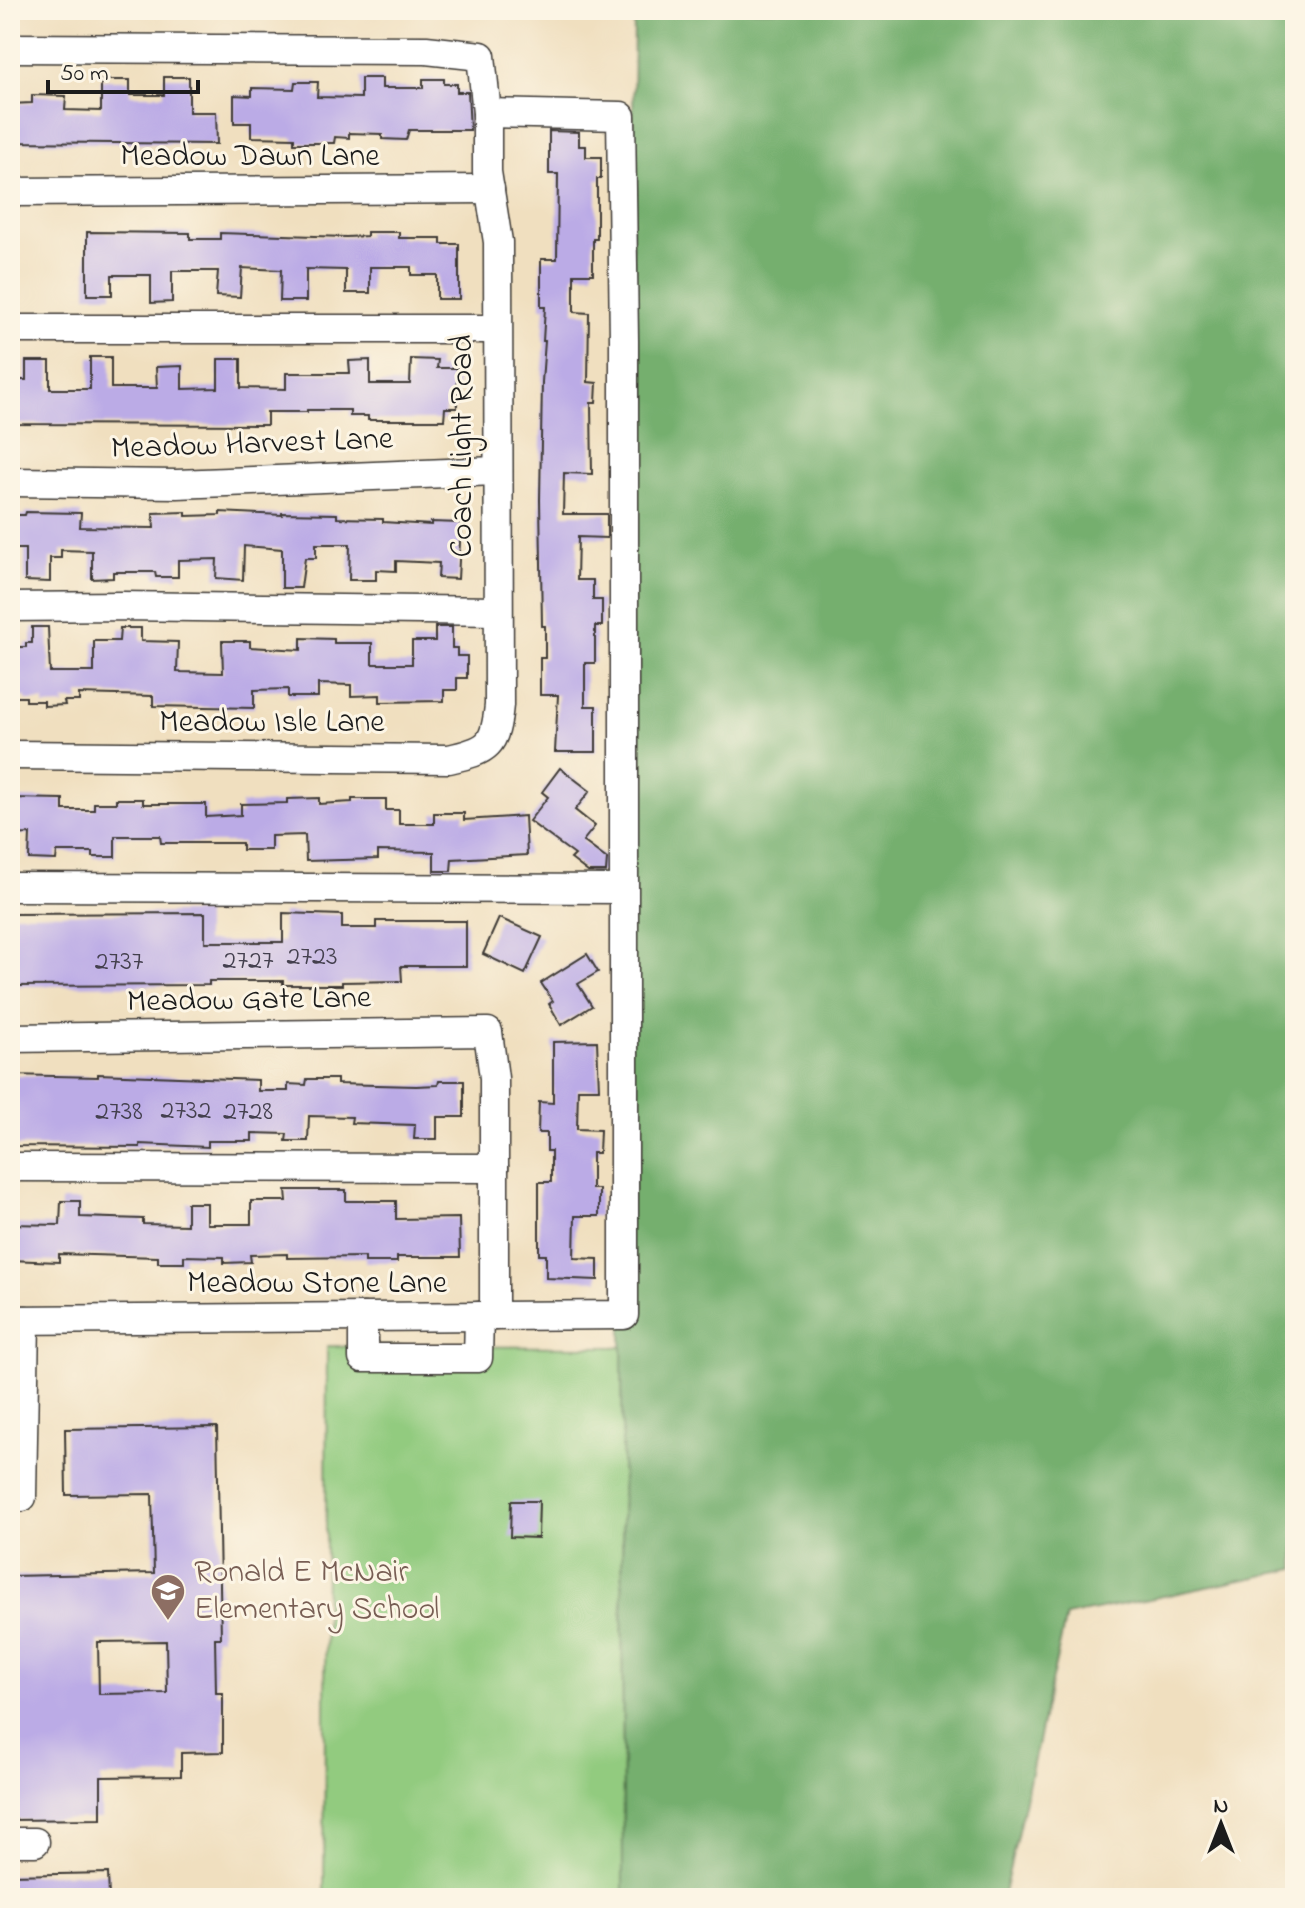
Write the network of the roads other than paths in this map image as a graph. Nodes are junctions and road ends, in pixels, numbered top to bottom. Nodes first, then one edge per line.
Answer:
1 (10, 48) edge
2 (487, 113) junction
3 (490, 189) junction
4 (10, 192) edge
5 (10, 329) edge
6 (497, 329) junction
7 (496, 471) junction
8 (10, 482) edge
9 (10, 607) edge
10 (498, 611) junction
11 (499, 705) joint
12 (10, 755) edge
13 (10, 887) edge
14 (623, 889) junction
15 (10, 1038) edge
16 (10, 1167) edge
17 (494, 1168) junction
18 (486, 1316) junction
19 (363, 1317) junction
20 (18, 1320) edge
21 (10, 1497) edge

1 - 2 street, Coach Light Road
2 - 3 street, Coach Light Road
2 - 14 street
3 - 4 street, Meadow Dawn Lane
3 - 6 street, Coach Light Road
5 - 6 street
6 - 7 street, Coach Light Road
7 - 8 street, Meadow Harvest Lane
7 - 10 street, Coach Light Road
9 - 10 street
10 - 11 street, Coach Light Road
11 - 12 street, Meadow Isle Lane
13 - 14 street
14 - 18 street, Meadow Stone Lane
15 - 17 street, Meadow Gate Lane
16 - 17 street
17 - 18 street
18 - 19 street, Meadow Stone Lane
18 - 19 street
19 - 20 street, Meadow Stone Lane
20 - 21 street

